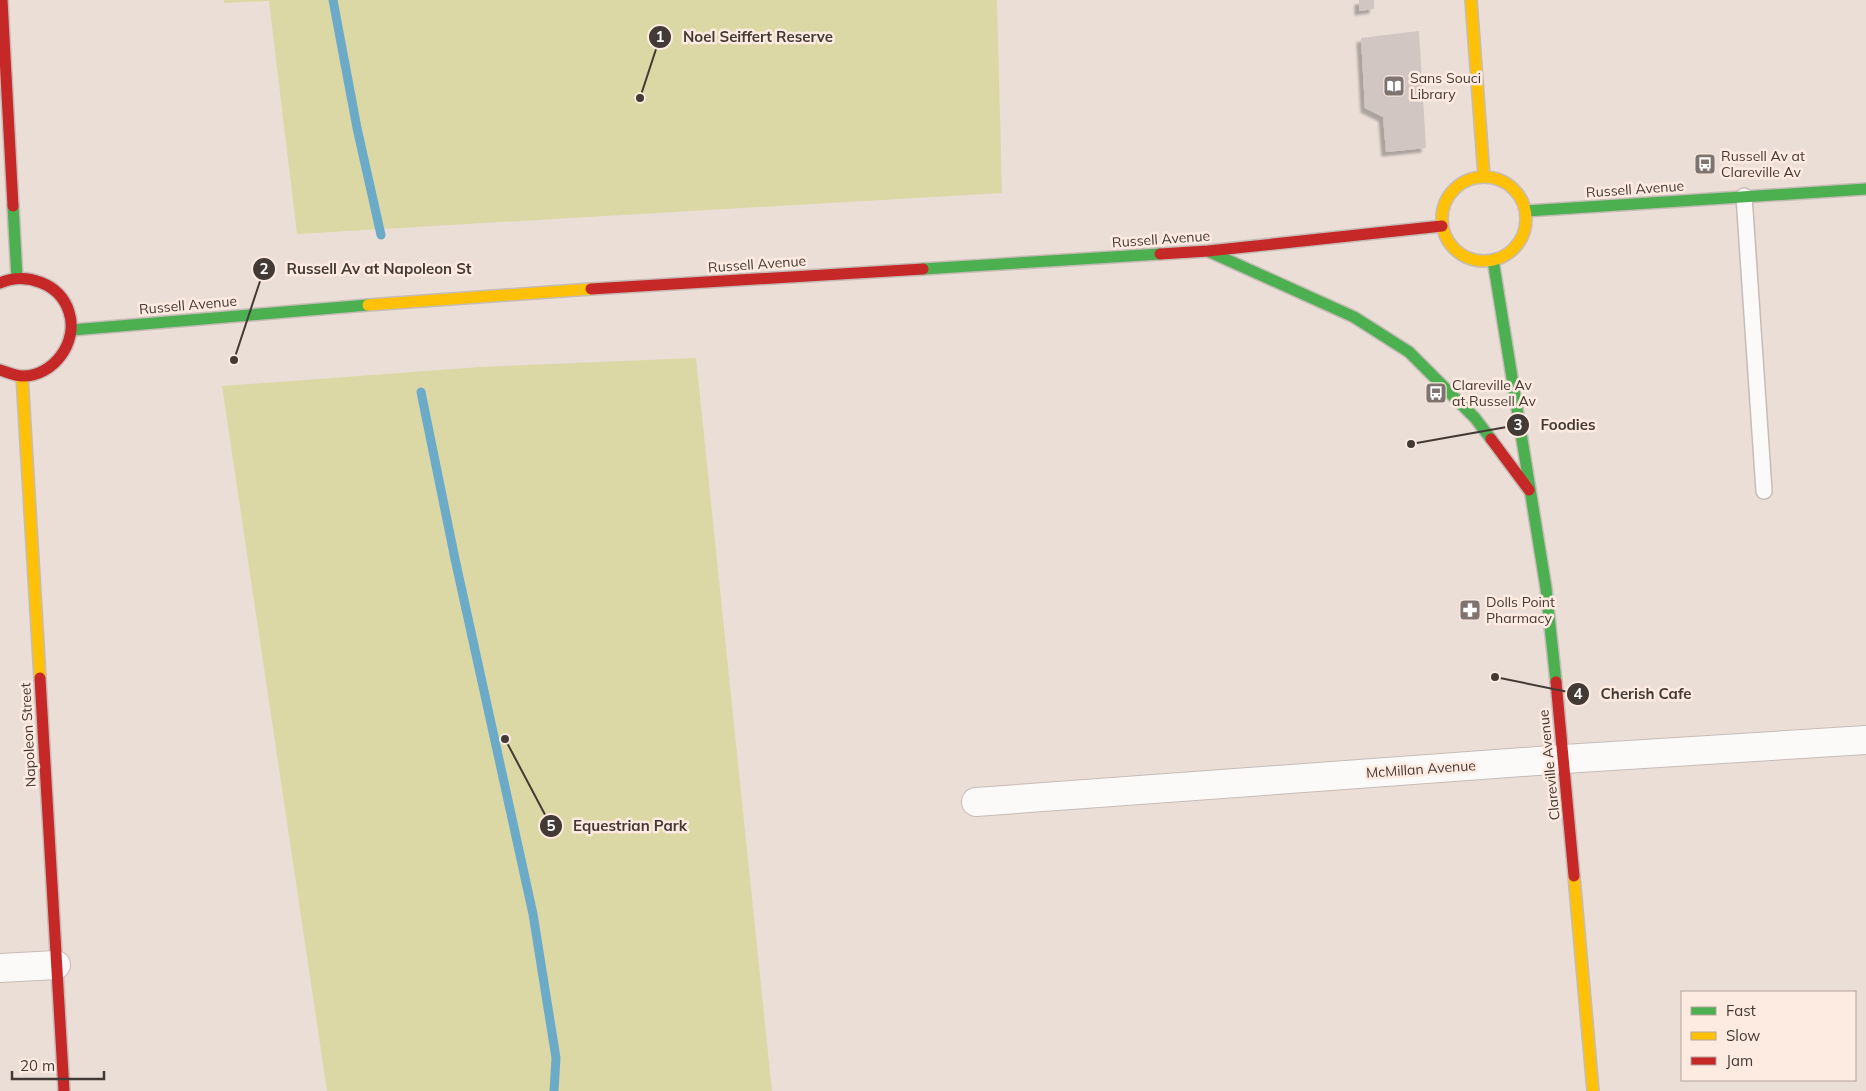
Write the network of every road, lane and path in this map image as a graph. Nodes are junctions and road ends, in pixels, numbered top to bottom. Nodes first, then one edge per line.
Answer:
1 (2, 0) edge
2 (1472, 0) edge
3 (2, 18) edge
4 (1484, 176) junction
5 (1866, 189) edge
6 (1744, 196) junction
7 (1526, 211) junction
8 (1442, 226) junction
9 (1208, 251) junction
10 (1494, 260) junction
11 (17, 278) junction
12 (0, 283) edge
13 (72, 330) junction
14 (0, 370) edge
15 (22, 376) junction
16 (1764, 491) dead end
17 (1531, 493) junction
18 (1866, 740) edge
19 (1564, 759) junction
20 (976, 802) dead end
21 (56, 965) junction
22 (0, 968) edge
23 (64, 1091) edge
24 (1593, 1091) edge

1 - 3 street
2 - 4 street
3 - 11 street
4 - 7 street
4 - 8 street
5 - 6 street, Russell Avenue
6 - 7 street, Russell Avenue
6 - 16 lane
7 - 10 street
8 - 9 street, Russell Avenue
8 - 10 street
9 - 13 street, Russell Avenue
9 - 17 street
10 - 17 street, Clareville Avenue
11 - 12 street
11 - 13 street
13 - 15 street
14 - 15 street
15 - 21 street, Napoleon Street
17 - 19 street, Clareville Avenue
18 - 19 street, McMillan Avenue
19 - 20 street, McMillan Avenue
19 - 24 street, Clareville Avenue
21 - 22 street
21 - 23 street, Napoleon Street

